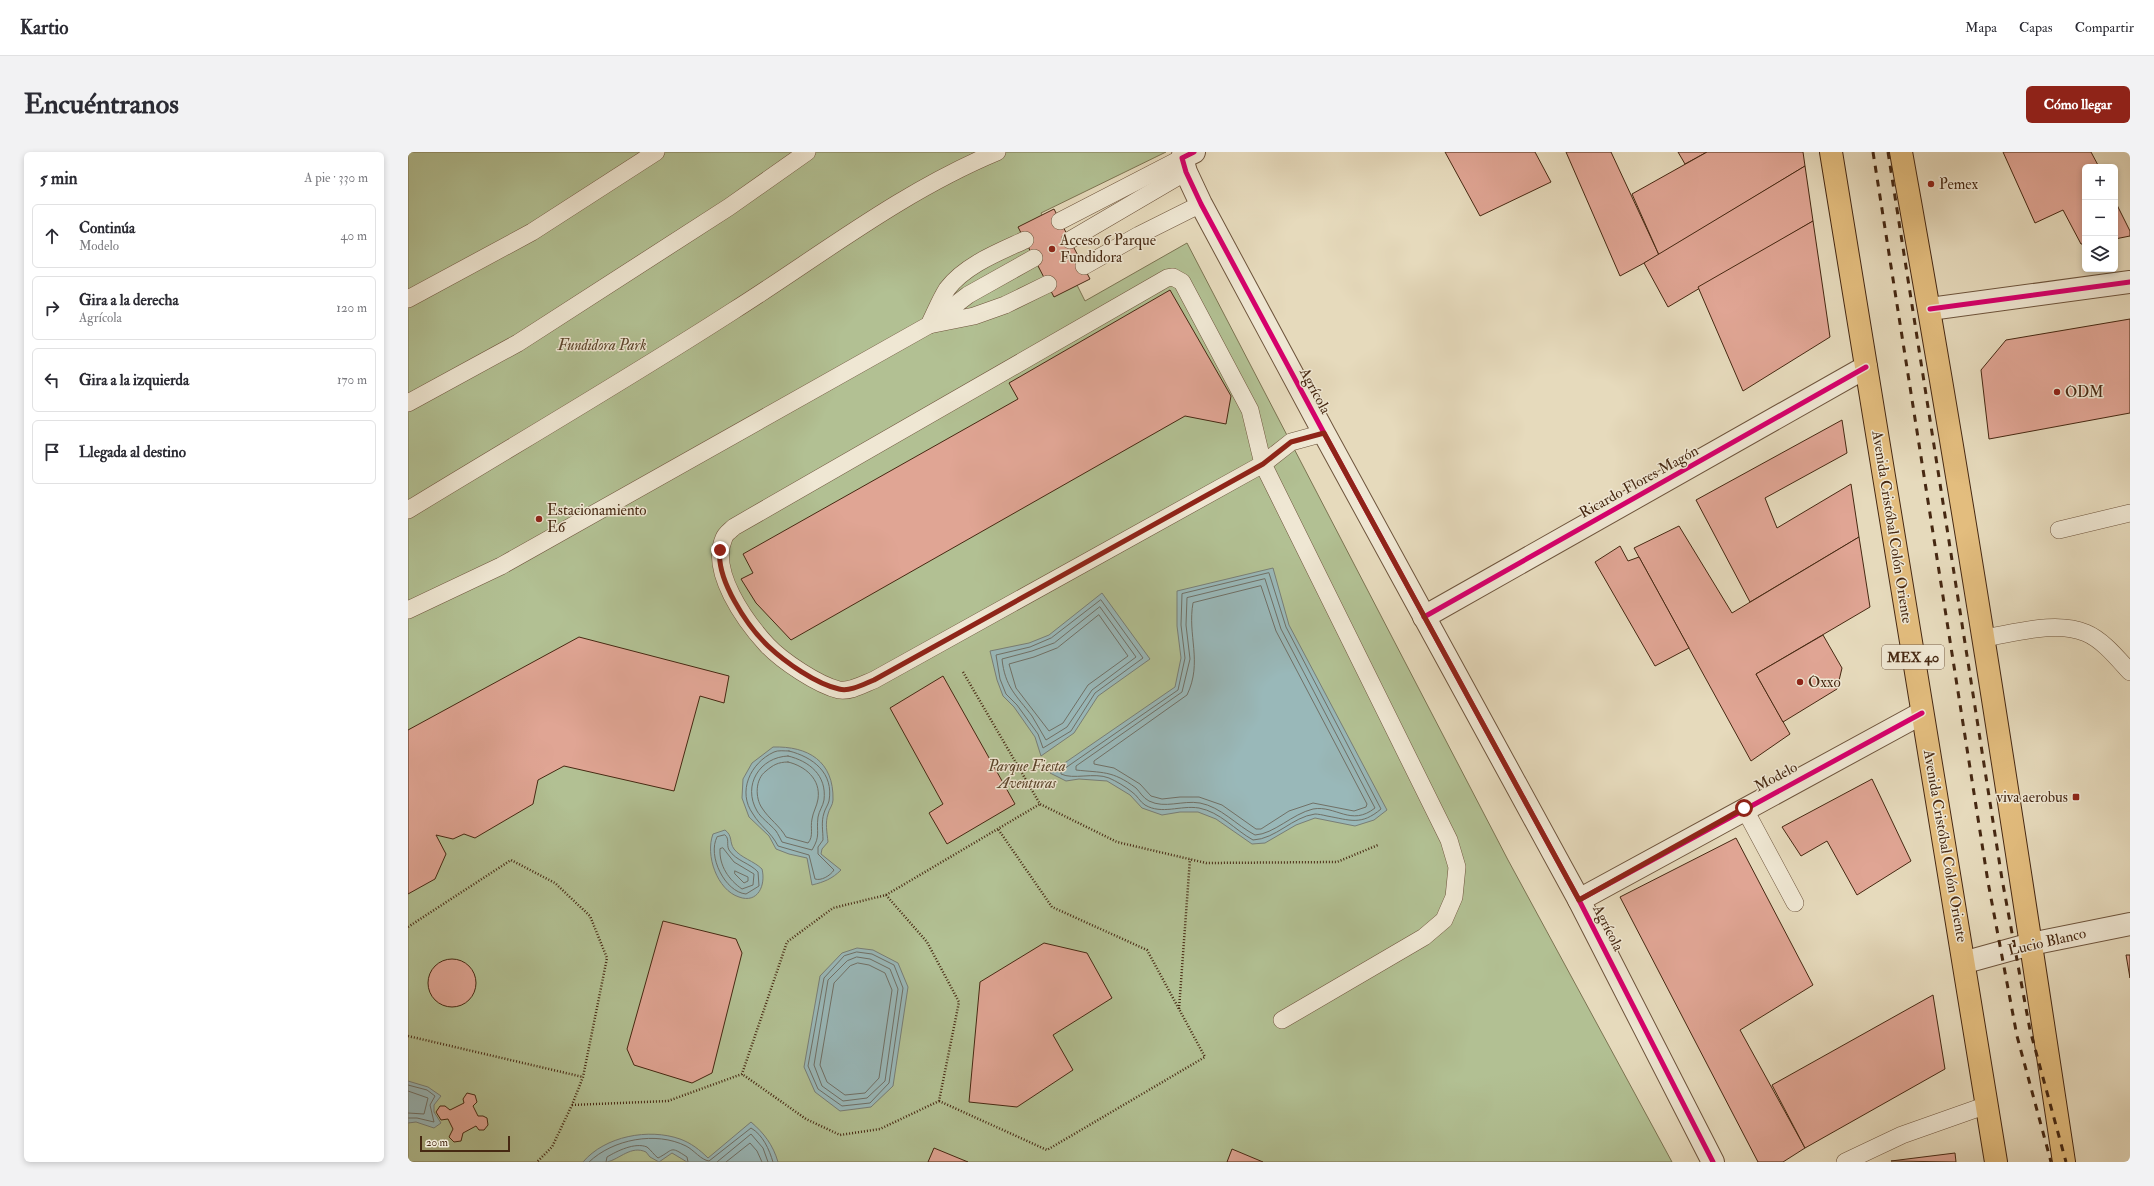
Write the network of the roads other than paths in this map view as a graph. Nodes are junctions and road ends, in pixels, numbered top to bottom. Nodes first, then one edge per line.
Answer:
1 (656, 152) edge
2 (807, 152) edge
3 (997, 152) edge
4 (1831, 152) edge
5 (1901, 152) edge
6 (1186, 159) edge
7 (1201, 204) junction
8 (1060, 221) dead end
9 (1025, 240) dead end
10 (1070, 240) dead end
11 (1034, 258) dead end
12 (1084, 266) dead end
13 (2130, 282) edge
14 (1048, 284) dead end
15 (408, 299) edge
16 (1930, 308) junction
17 (929, 325) junction
18 (1866, 367) junction
19 (408, 403) edge
20 (1324, 433) junction
21 (1263, 464) junction
22 (408, 510) edge
23 (2130, 513) edge
24 (2059, 530) dead end
25 (408, 610) edge
26 (1424, 617) junction
27 (1984, 638) junction
28 (2130, 672) edge
29 (1922, 713) junction
30 (1744, 808) junction
31 (1579, 900) junction
32 (1795, 903) dead end
33 (2130, 924) edge
34 (2031, 944) junction
35 (1966, 962) junction
36 (1282, 1020) dead end
37 (1987, 1105) junction
38 (1713, 1162) edge
39 (1845, 1162) edge
40 (1996, 1162) edge
41 (2064, 1162) edge

1 - 15 lane
2 - 19 lane
3 - 22 lane
4 - 18 main road, Avenida Cristóbal Colón Oriente / MEX 40
5 - 16 main road
6 - 7 street, Agrícola
6 - 8 lane
6 - 10 lane
7 - 12 lane
7 - 20 street, Agrícola
9 - 17 lane
11 - 17 lane
13 - 16 street
14 - 17 lane
16 - 27 main road
17 - 25 lane
18 - 26 street, Ricardo Flores Magón
18 - 29 main road, Avenida Cristóbal Colón Oriente / MEX 40
20 - 21 lane
20 - 26 street, Agrícola
21 - 21 lane
21 - 36 lane
23 - 24 lane
26 - 31 street, Agrícola
27 - 28 lane
27 - 34 main road
29 - 30 street, Modelo
29 - 35 main road, Avenida Cristóbal Colón Oriente / MEX 40
30 - 31 street, Modelo
30 - 32 lane
31 - 38 street, Agrícola
33 - 34 street, Lucio Blanco
34 - 35 street, Lucio Blanco
34 - 41 main road
35 - 37 main road, Avenida Cristóbal Colón Oriente / MEX 40
37 - 39 lane
37 - 40 main road, Avenida Cristóbal Colón Oriente / MEX 40

